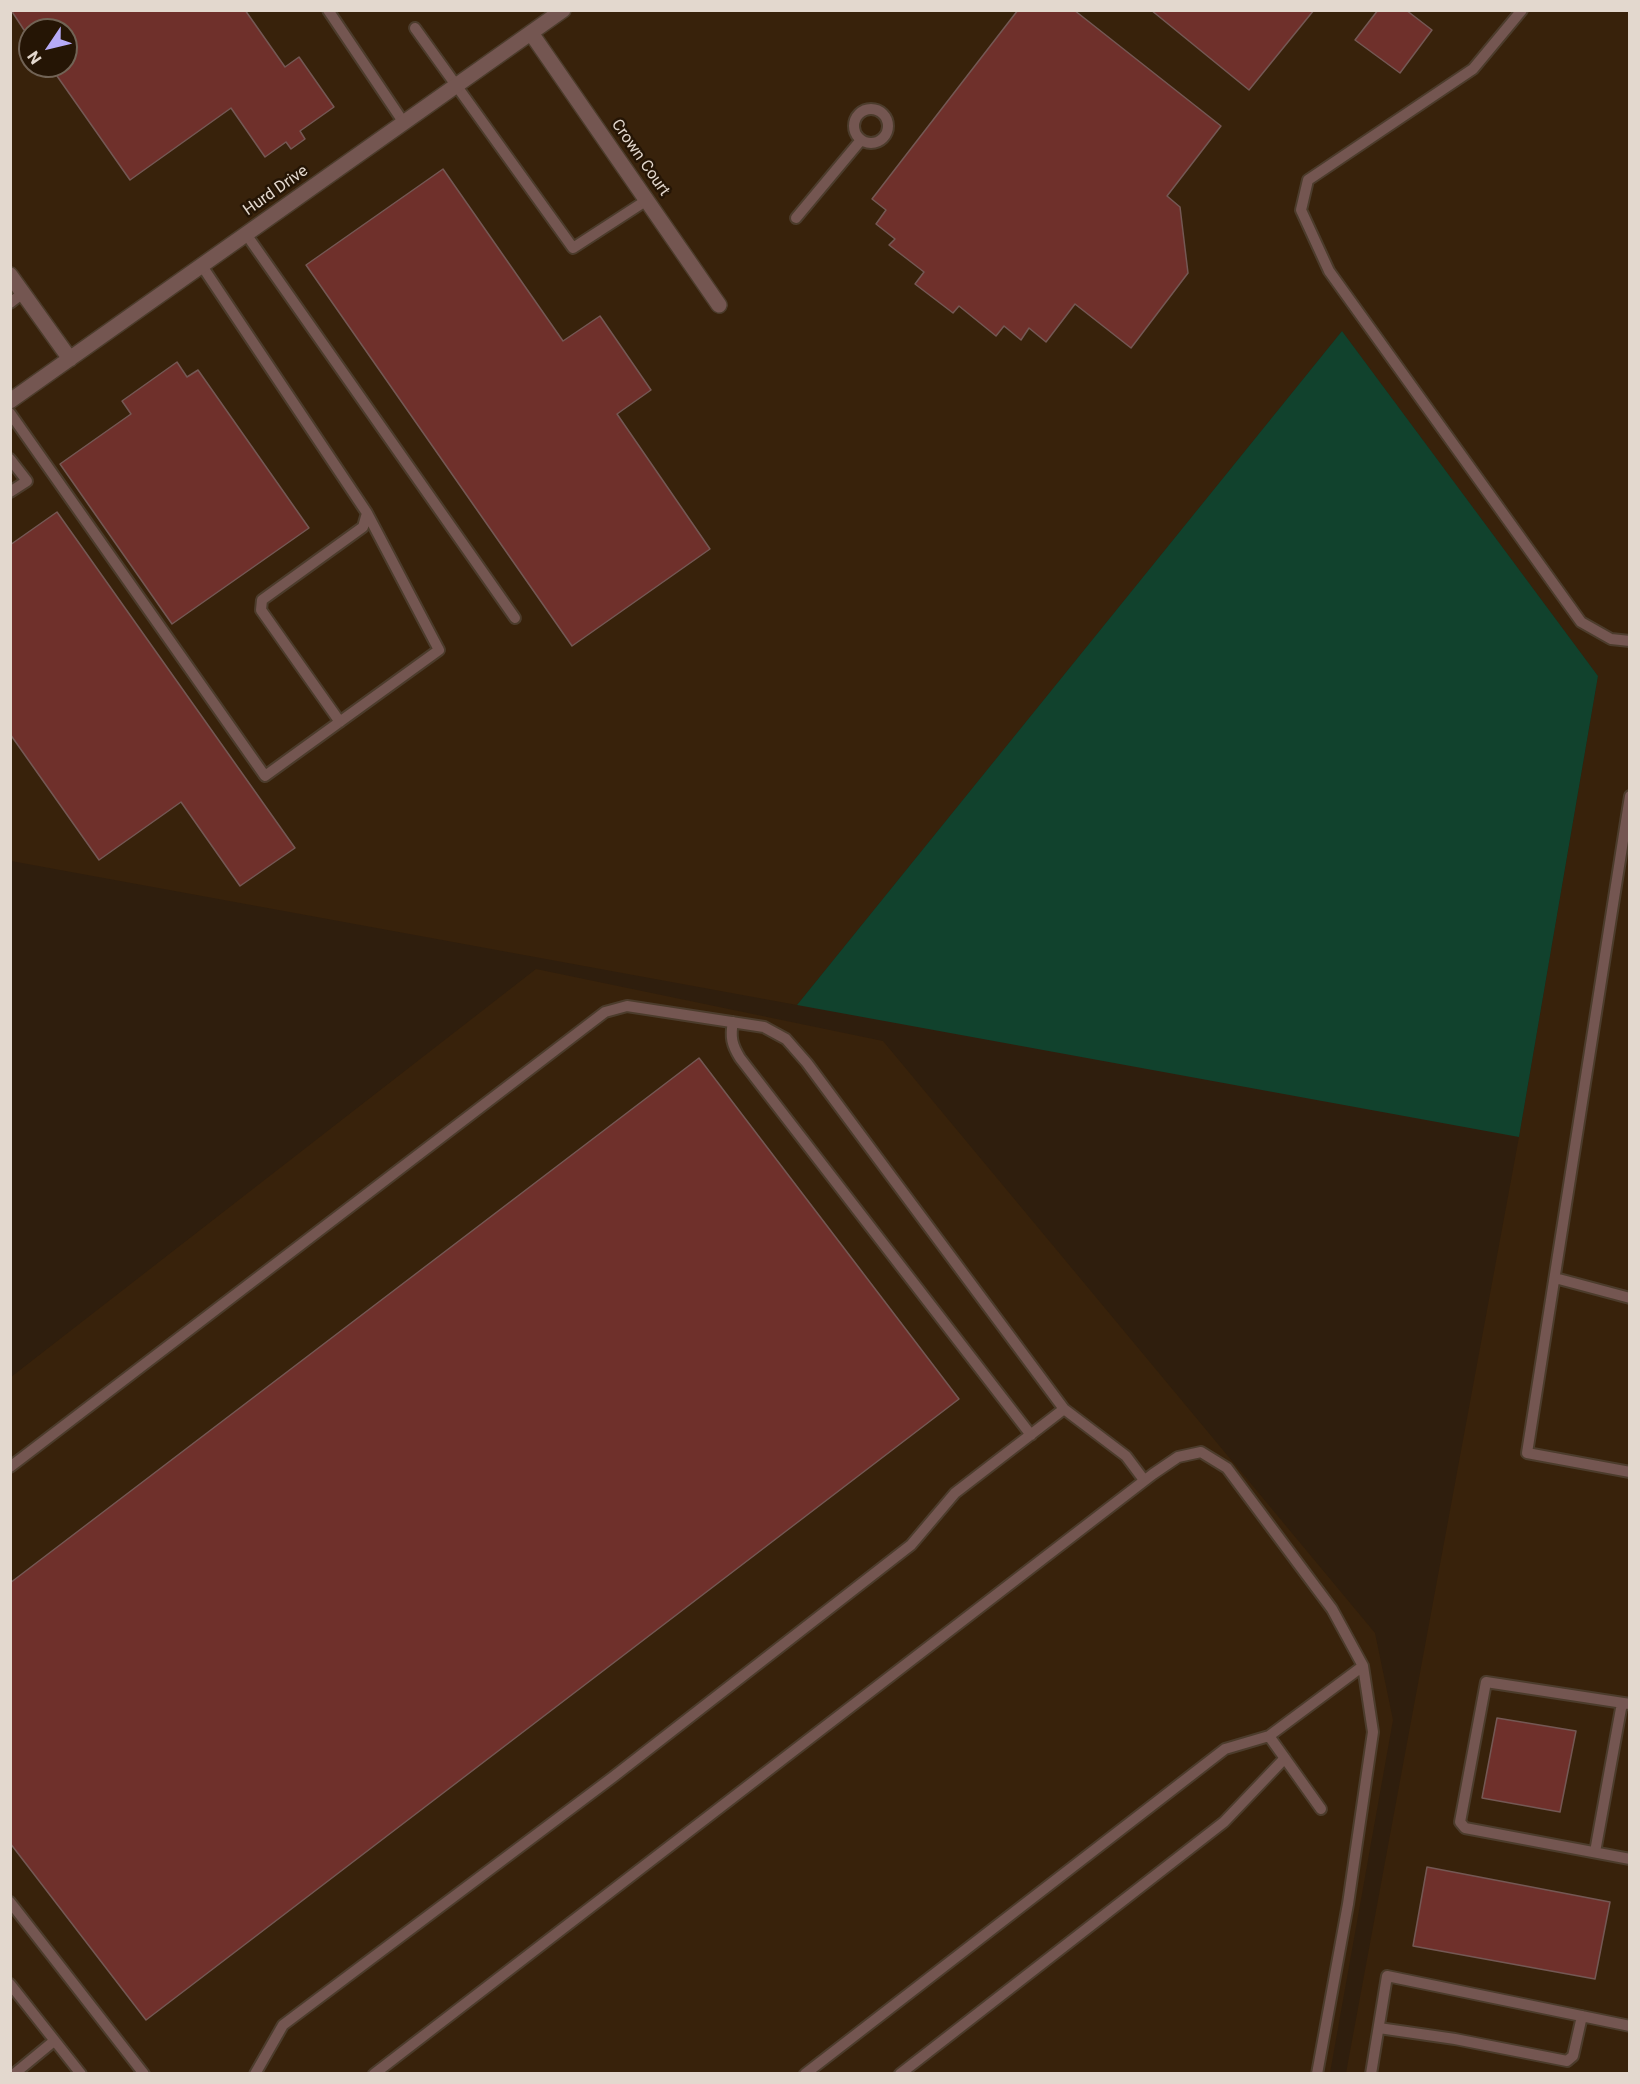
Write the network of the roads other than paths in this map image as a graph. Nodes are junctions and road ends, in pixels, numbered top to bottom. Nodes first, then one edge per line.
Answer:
1 (328, 10) edge
2 (563, 10) edge
3 (1522, 10) edge
4 (415, 28) dead end
5 (531, 33) junction
6 (456, 86) junction
7 (404, 123) junction
8 (861, 140) dead end
9 (647, 200) junction
10 (796, 218) dead end
11 (246, 234) junction
12 (202, 266) junction
13 (10, 275) edge
14 (23, 293) junction
15 (10, 303) edge
16 (718, 305) dead end
17 (69, 359) junction
18 (10, 401) edge
19 (10, 412) edge
20 (10, 459) edge
21 (10, 492) edge
22 (367, 513) junction
23 (516, 618) dead end
24 (1629, 641) edge
25 (340, 722) junction
26 (1629, 796) edge
27 (733, 1022) junction
28 (1555, 1278) junction
29 (1629, 1298) edge
30 (1064, 1409) junction
31 (1030, 1435) junction
32 (10, 1467) edge
33 (1629, 1472) edge
34 (1144, 1480) junction
35 (1363, 1666) junction
36 (1626, 1704) edge
37 (1269, 1736) junction
38 (1284, 1758) junction
39 (1321, 1809) dead end
40 (1595, 1852) junction
41 (1629, 1859) edge
42 (10, 1902) edge
43 (10, 1984) edge
44 (1582, 2016) junction
45 (1629, 2026) edge
46 (1379, 2028) junction
47 (54, 2041) junction
48 (14, 2073) edge
49 (81, 2073) edge
50 (144, 2073) edge
51 (255, 2073) edge
52 (374, 2073) edge
53 (805, 2073) edge
54 (900, 2073) edge
55 (1317, 2073) edge
56 (1371, 2073) edge

1 - 7 lane
2 - 5 street, Hurd Drive
3 - 24 lane
4 - 6 lane
5 - 6 street, Hurd Drive
5 - 9 street, Crown Court
6 - 7 street, Hurd Drive
6 - 9 lane
7 - 11 street, Hurd Drive
8 - 10 lane
9 - 16 street, Crown Court
11 - 12 street, Hurd Drive
11 - 23 lane
12 - 17 street, Hurd Drive
12 - 22 lane
13 - 14 street
14 - 15 lane
14 - 17 street
17 - 18 street, Hurd Drive
19 - 25 lane
20 - 21 lane
22 - 25 lane
22 - 25 lane
26 - 28 lane
27 - 30 lane
27 - 31 lane
27 - 32 lane
28 - 29 lane
28 - 33 lane
30 - 31 lane
30 - 34 lane
31 - 51 lane
34 - 35 lane
34 - 52 lane
35 - 37 lane
35 - 55 lane
36 - 40 lane
36 - 40 lane
37 - 38 lane
37 - 53 lane
38 - 39 lane
38 - 54 lane
40 - 41 lane
42 - 50 lane
43 - 47 lane
44 - 45 lane
44 - 46 lane
44 - 46 lane
46 - 56 lane
47 - 48 lane
47 - 49 lane

